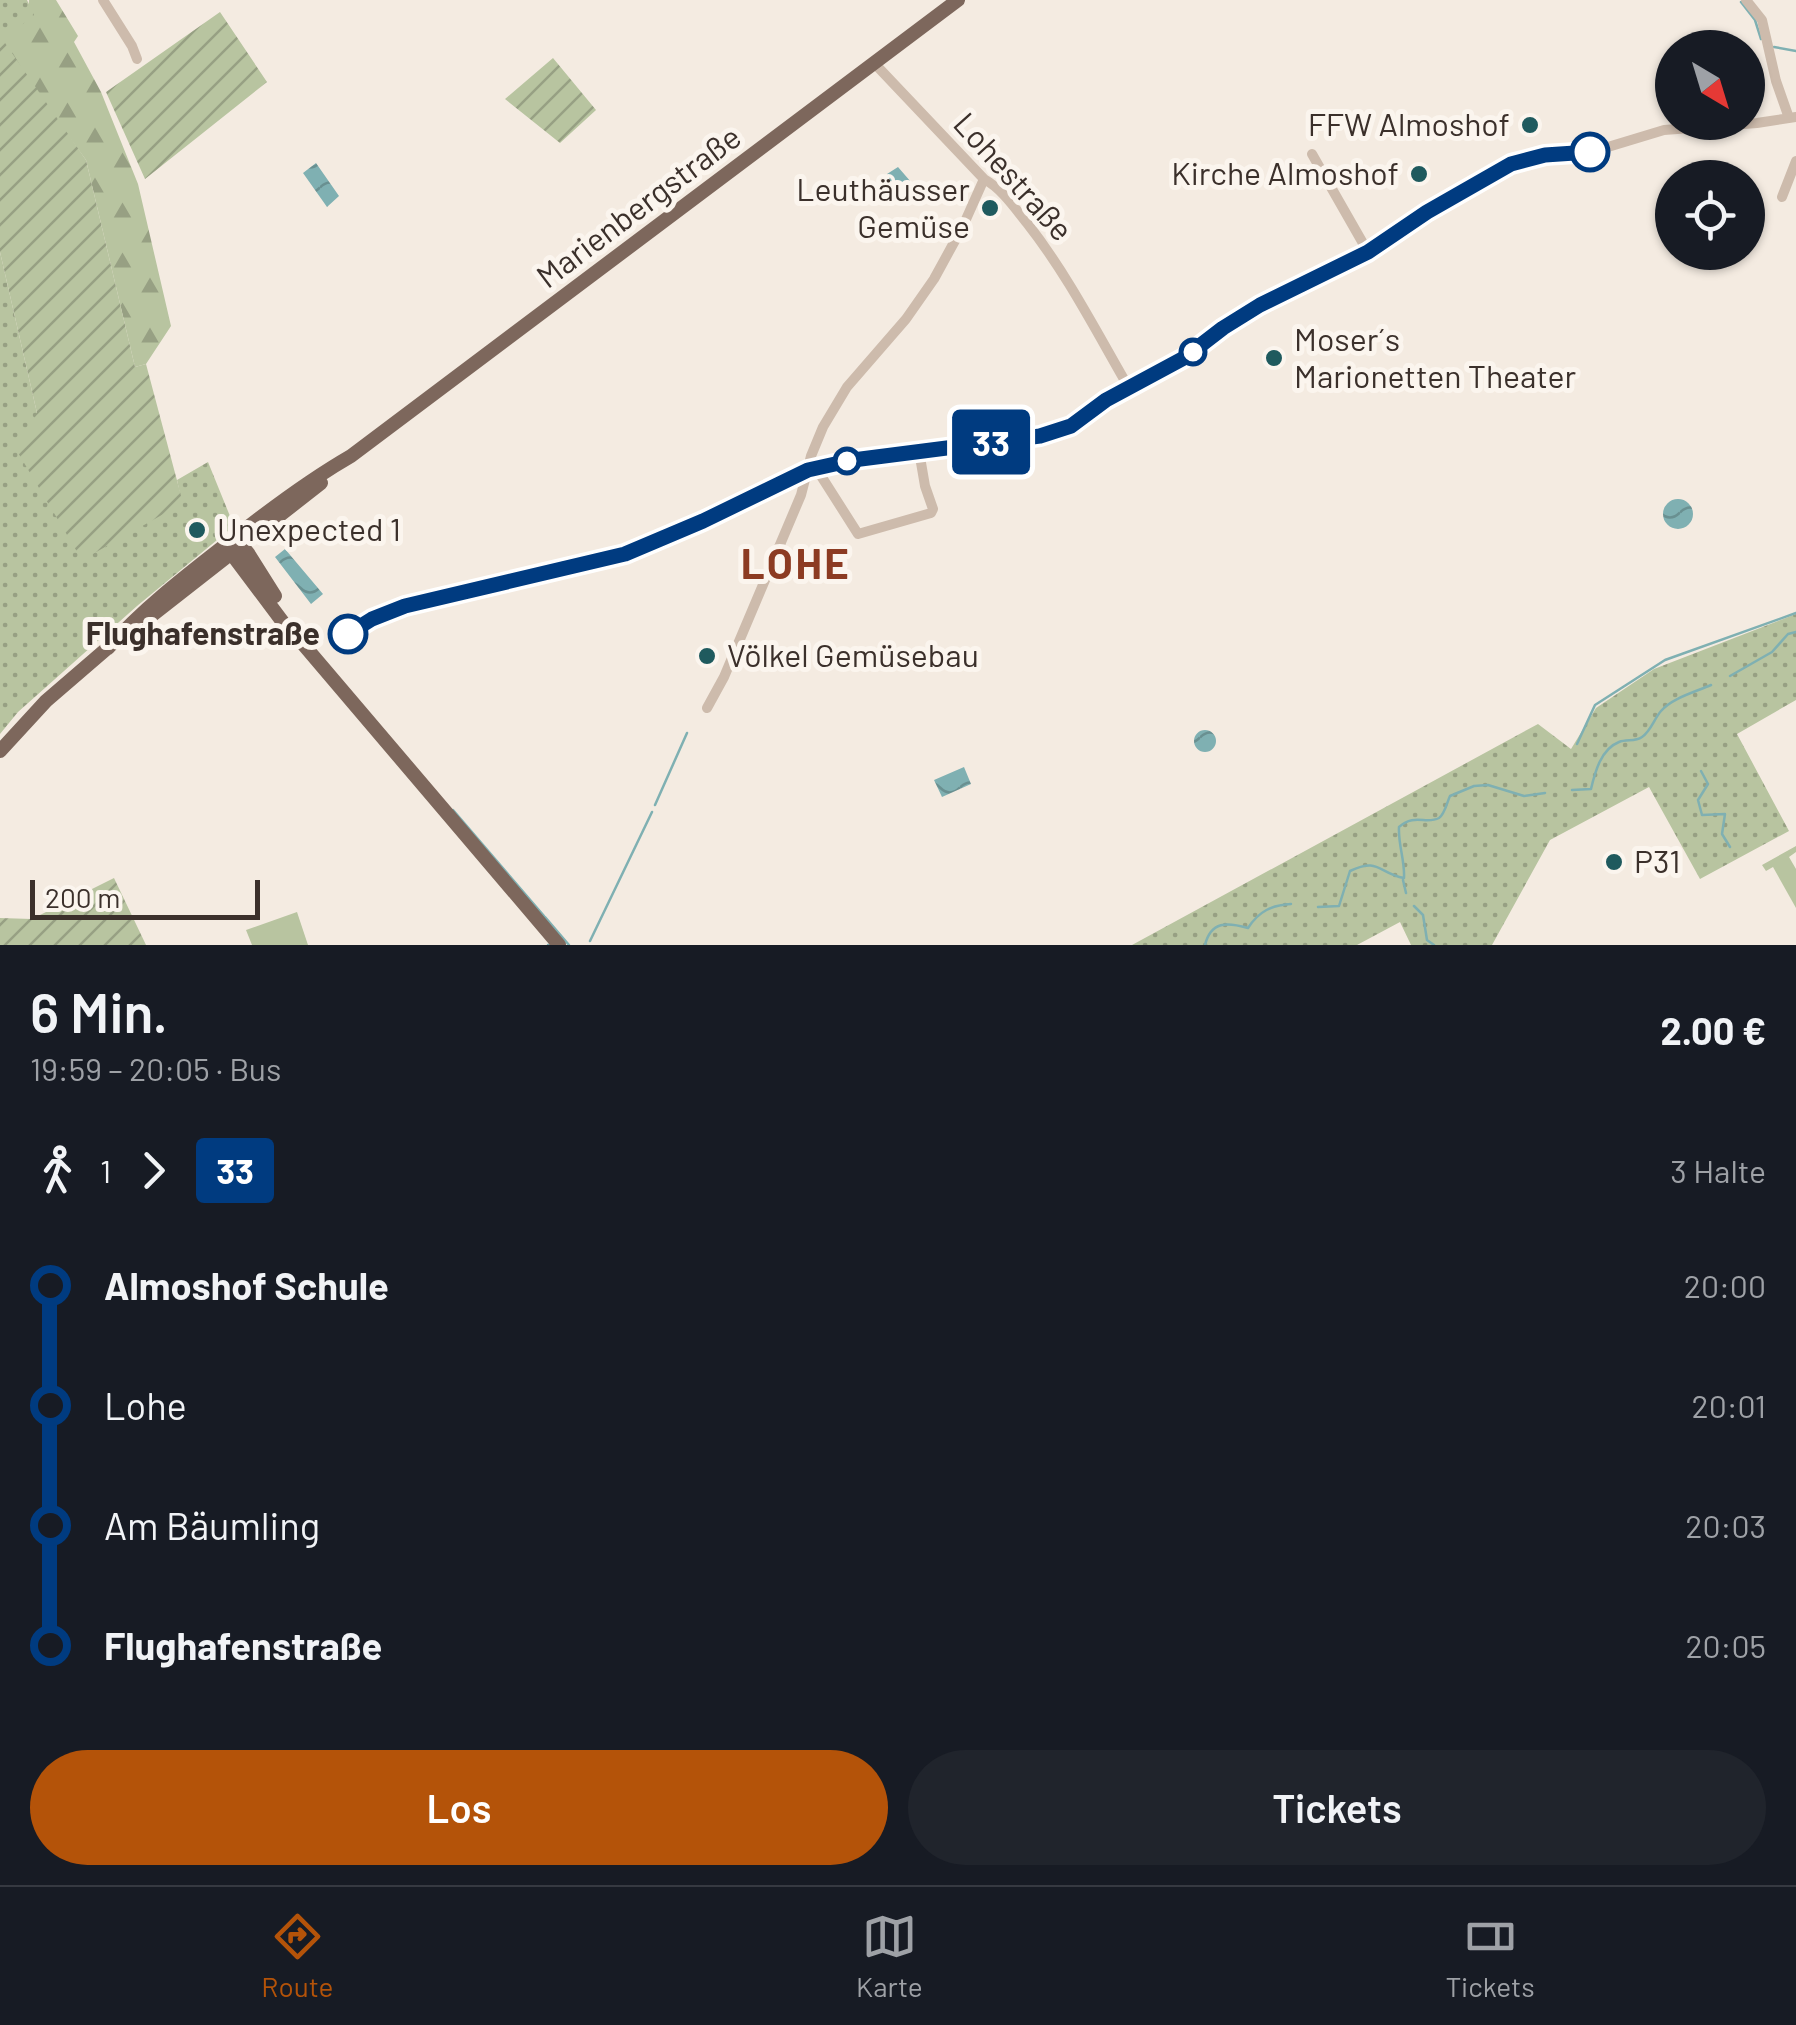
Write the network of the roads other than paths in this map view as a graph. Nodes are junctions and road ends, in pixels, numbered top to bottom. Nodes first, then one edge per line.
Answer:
1 (103, 0) edge
2 (958, 0) edge
3 (1746, 0) edge
4 (137, 59) dead end
5 (874, 64) junction
6 (1793, 118) edge
7 (1312, 154) dead end
8 (1796, 161) edge
9 (984, 179) junction
10 (1782, 196) dead end
11 (1368, 252) junction
12 (1129, 388) junction
13 (919, 451) junction
14 (812, 469) junction
15 (234, 546) junction
16 (707, 708) dead end
17 (0, 751) edge
18 (559, 945) edge

1 - 4 street
2 - 5 main road, Marienbergstraße
3 - 6 street
5 - 9 street, Lohestraße
5 - 15 main road, Marienbergstraße
6 - 11 street
7 - 11 street
8 - 10 street
9 - 12 street, Lohestraße
9 - 14 street
11 - 12 street
12 - 13 street
13 - 14 street
13 - 14 street
14 - 16 street
15 - 17 main road, Marienbergstraße
15 - 18 main road

